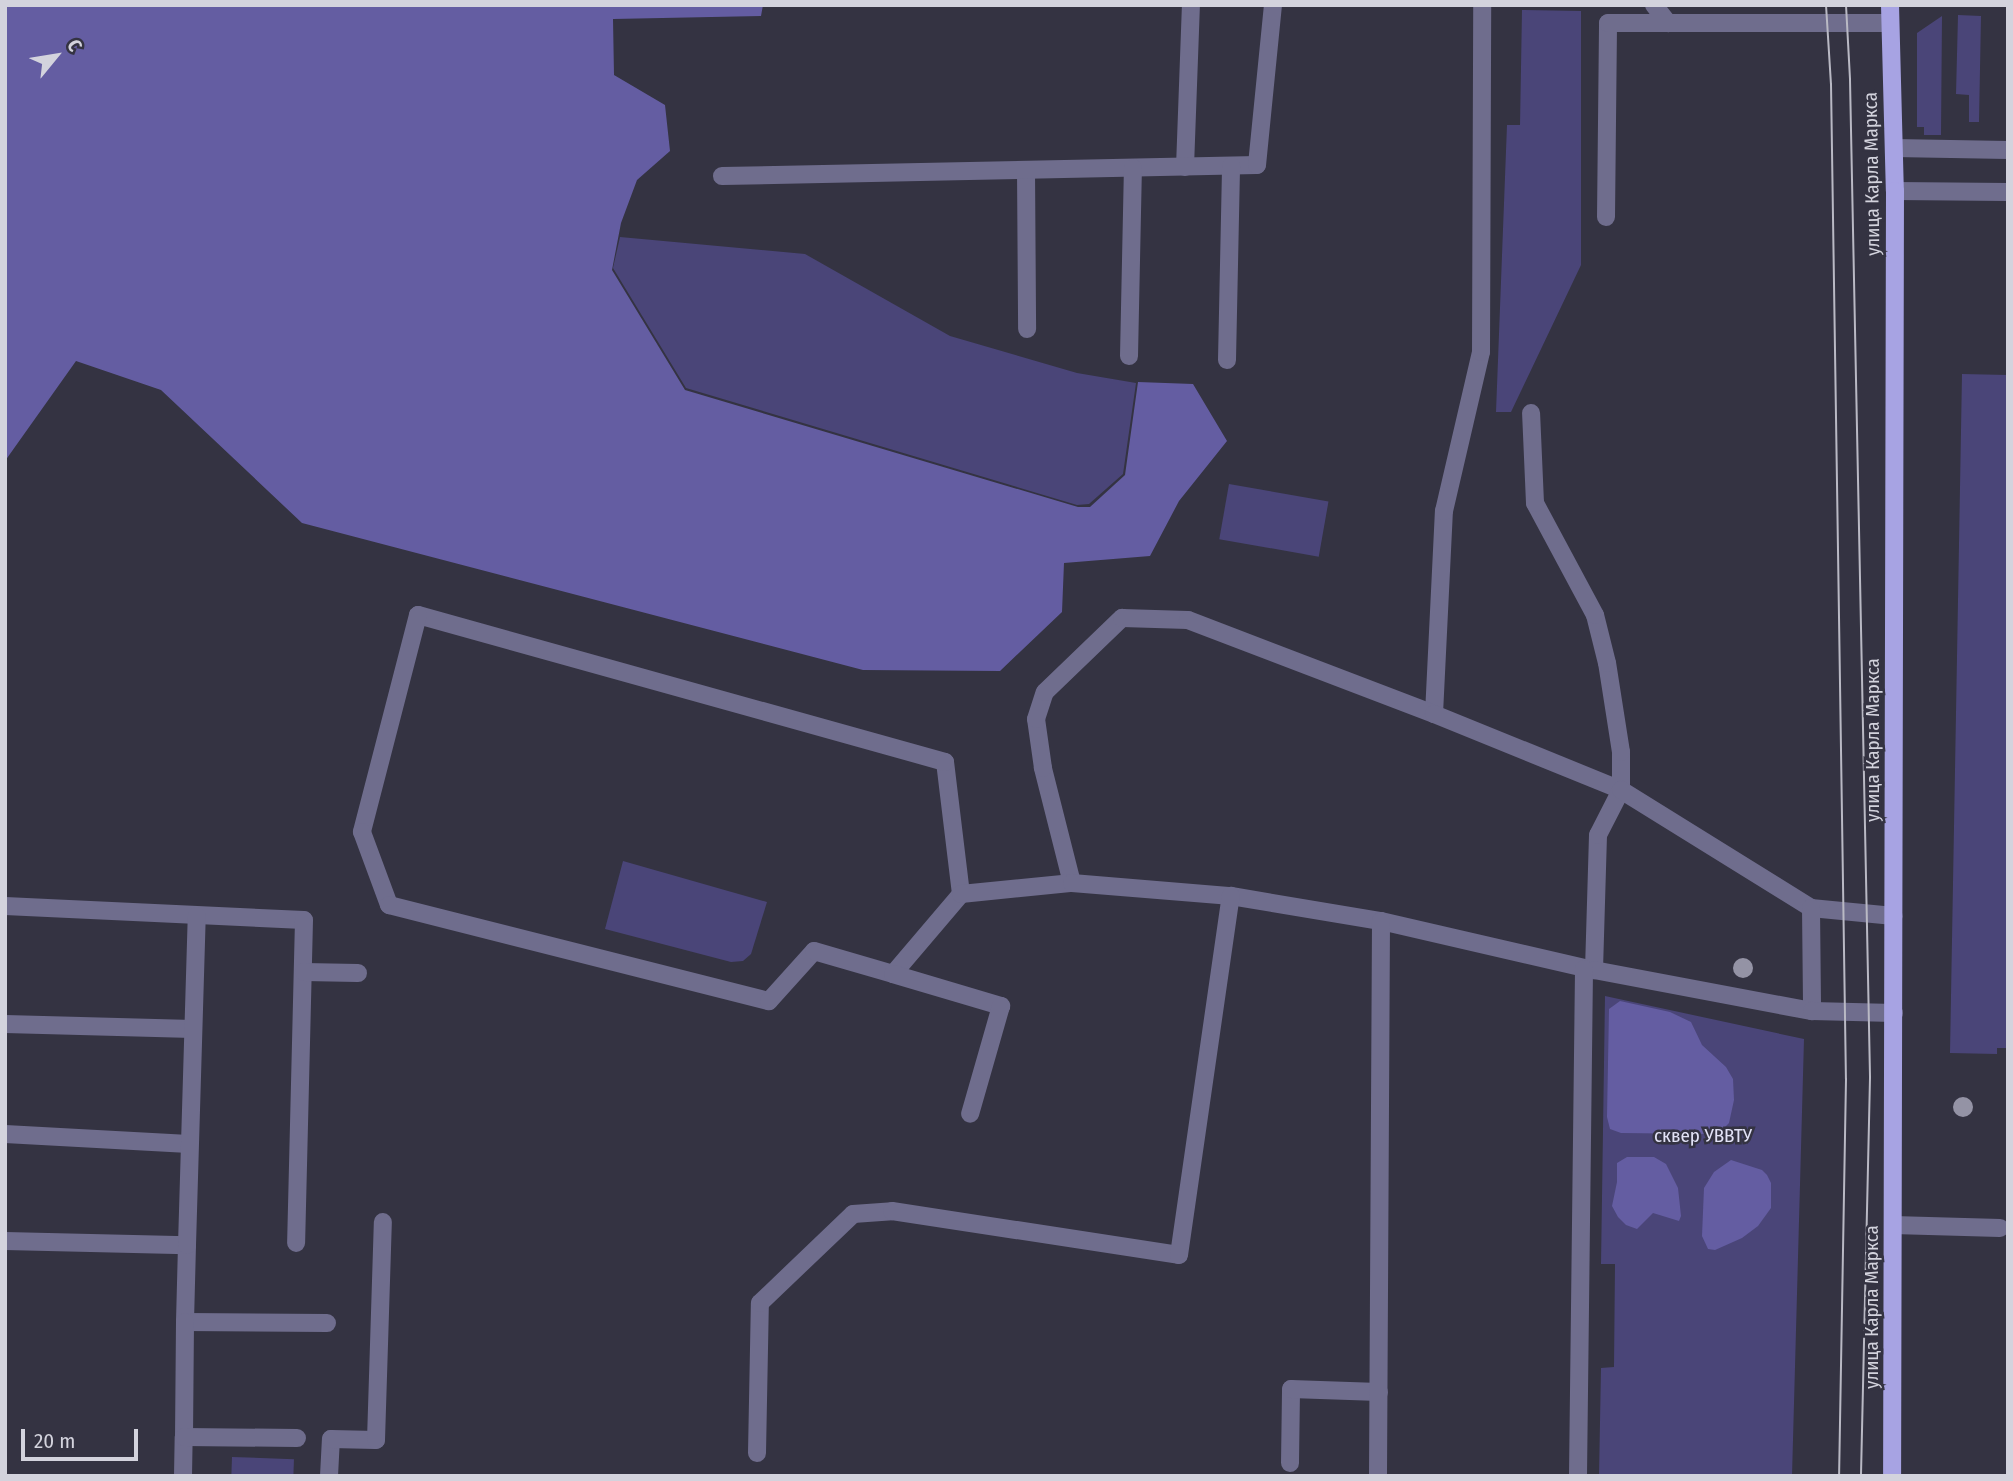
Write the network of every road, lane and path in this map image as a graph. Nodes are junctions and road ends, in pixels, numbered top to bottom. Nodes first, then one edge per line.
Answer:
1 (1191, 5) edge
2 (1273, 5) edge
3 (1482, 5) edge
4 (1654, 5) edge
5 (1890, 14) edge
6 (1668, 23) junction
7 (1894, 148) junction
8 (2008, 150) edge
9 (1231, 166) junction
10 (1185, 167) junction
11 (1133, 168) junction
12 (1026, 170) junction
13 (722, 176) dead end
14 (1895, 191) junction
15 (2008, 192) edge
16 (1606, 217) dead end
17 (1027, 329) dead end
18 (1129, 356) dead end
19 (1227, 360) dead end
20 (1531, 413) dead end
21 (1434, 713) junction
22 (1621, 790) junction
23 (1072, 883) junction
24 (961, 894) junction
25 (1231, 896) junction
26 (5, 905) edge
27 (1811, 908) junction
28 (197, 916) junction
29 (1894, 916) junction
30 (1381, 921) junction
31 (1589, 970) junction
32 (304, 972) junction
33 (358, 974) dead end
34 (893, 974) junction
35 (1812, 1011) junction
36 (1894, 1013) junction
37 (5, 1024) edge
38 (193, 1029) junction
39 (970, 1114) dead end
40 (5, 1134) edge
41 (189, 1144) junction
42 (383, 1222) dead end
43 (1893, 1225) junction
44 (2000, 1228) dead end
45 (5, 1241) edge
46 (296, 1242) dead end
47 (187, 1245) junction
48 (185, 1322) junction
49 (327, 1323) dead end
50 (1380, 1392) junction
51 (184, 1437) junction
52 (297, 1438) dead end
53 (757, 1453) dead end
54 (1290, 1463) dead end
55 (183, 1476) edge
56 (329, 1476) edge
57 (1378, 1476) edge
58 (1578, 1476) edge
59 (1892, 1476) edge

1 - 10 lane
2 - 9 lane
3 - 21 lane
4 - 6 lane
5 - 6 lane
5 - 7 main road, улица Карла Маркса
6 - 16 lane
7 - 8 lane
7 - 14 main road, улица Карла Маркса
9 - 10 lane
9 - 19 lane
10 - 11 lane
11 - 12 lane
11 - 18 lane
12 - 13 lane
12 - 17 lane
14 - 15 lane
14 - 29 main road, улица Карла Маркса
20 - 22 lane
21 - 22 lane
21 - 23 lane
22 - 27 lane
22 - 31 lane
23 - 24 lane
23 - 25 lane
24 - 34 lane
24 - 34 lane
25 - 30 lane
25 - 53 lane
26 - 28 lane
27 - 29 lane
27 - 35 lane
28 - 32 lane
28 - 38 lane
29 - 36 main road, улица Карла Маркса
30 - 31 lane
30 - 50 lane
31 - 35 lane
31 - 58 lane
32 - 33 lane
32 - 46 lane
34 - 39 lane
35 - 36 lane
36 - 43 main road, улица Карла Маркса
37 - 38 lane
38 - 41 lane
40 - 41 lane
41 - 47 lane
42 - 56 lane
43 - 44 lane
43 - 59 main road, улица Карла Маркса
45 - 47 lane
47 - 48 lane
48 - 49 lane
48 - 51 lane
50 - 54 lane
50 - 57 lane
51 - 52 lane
51 - 55 lane

